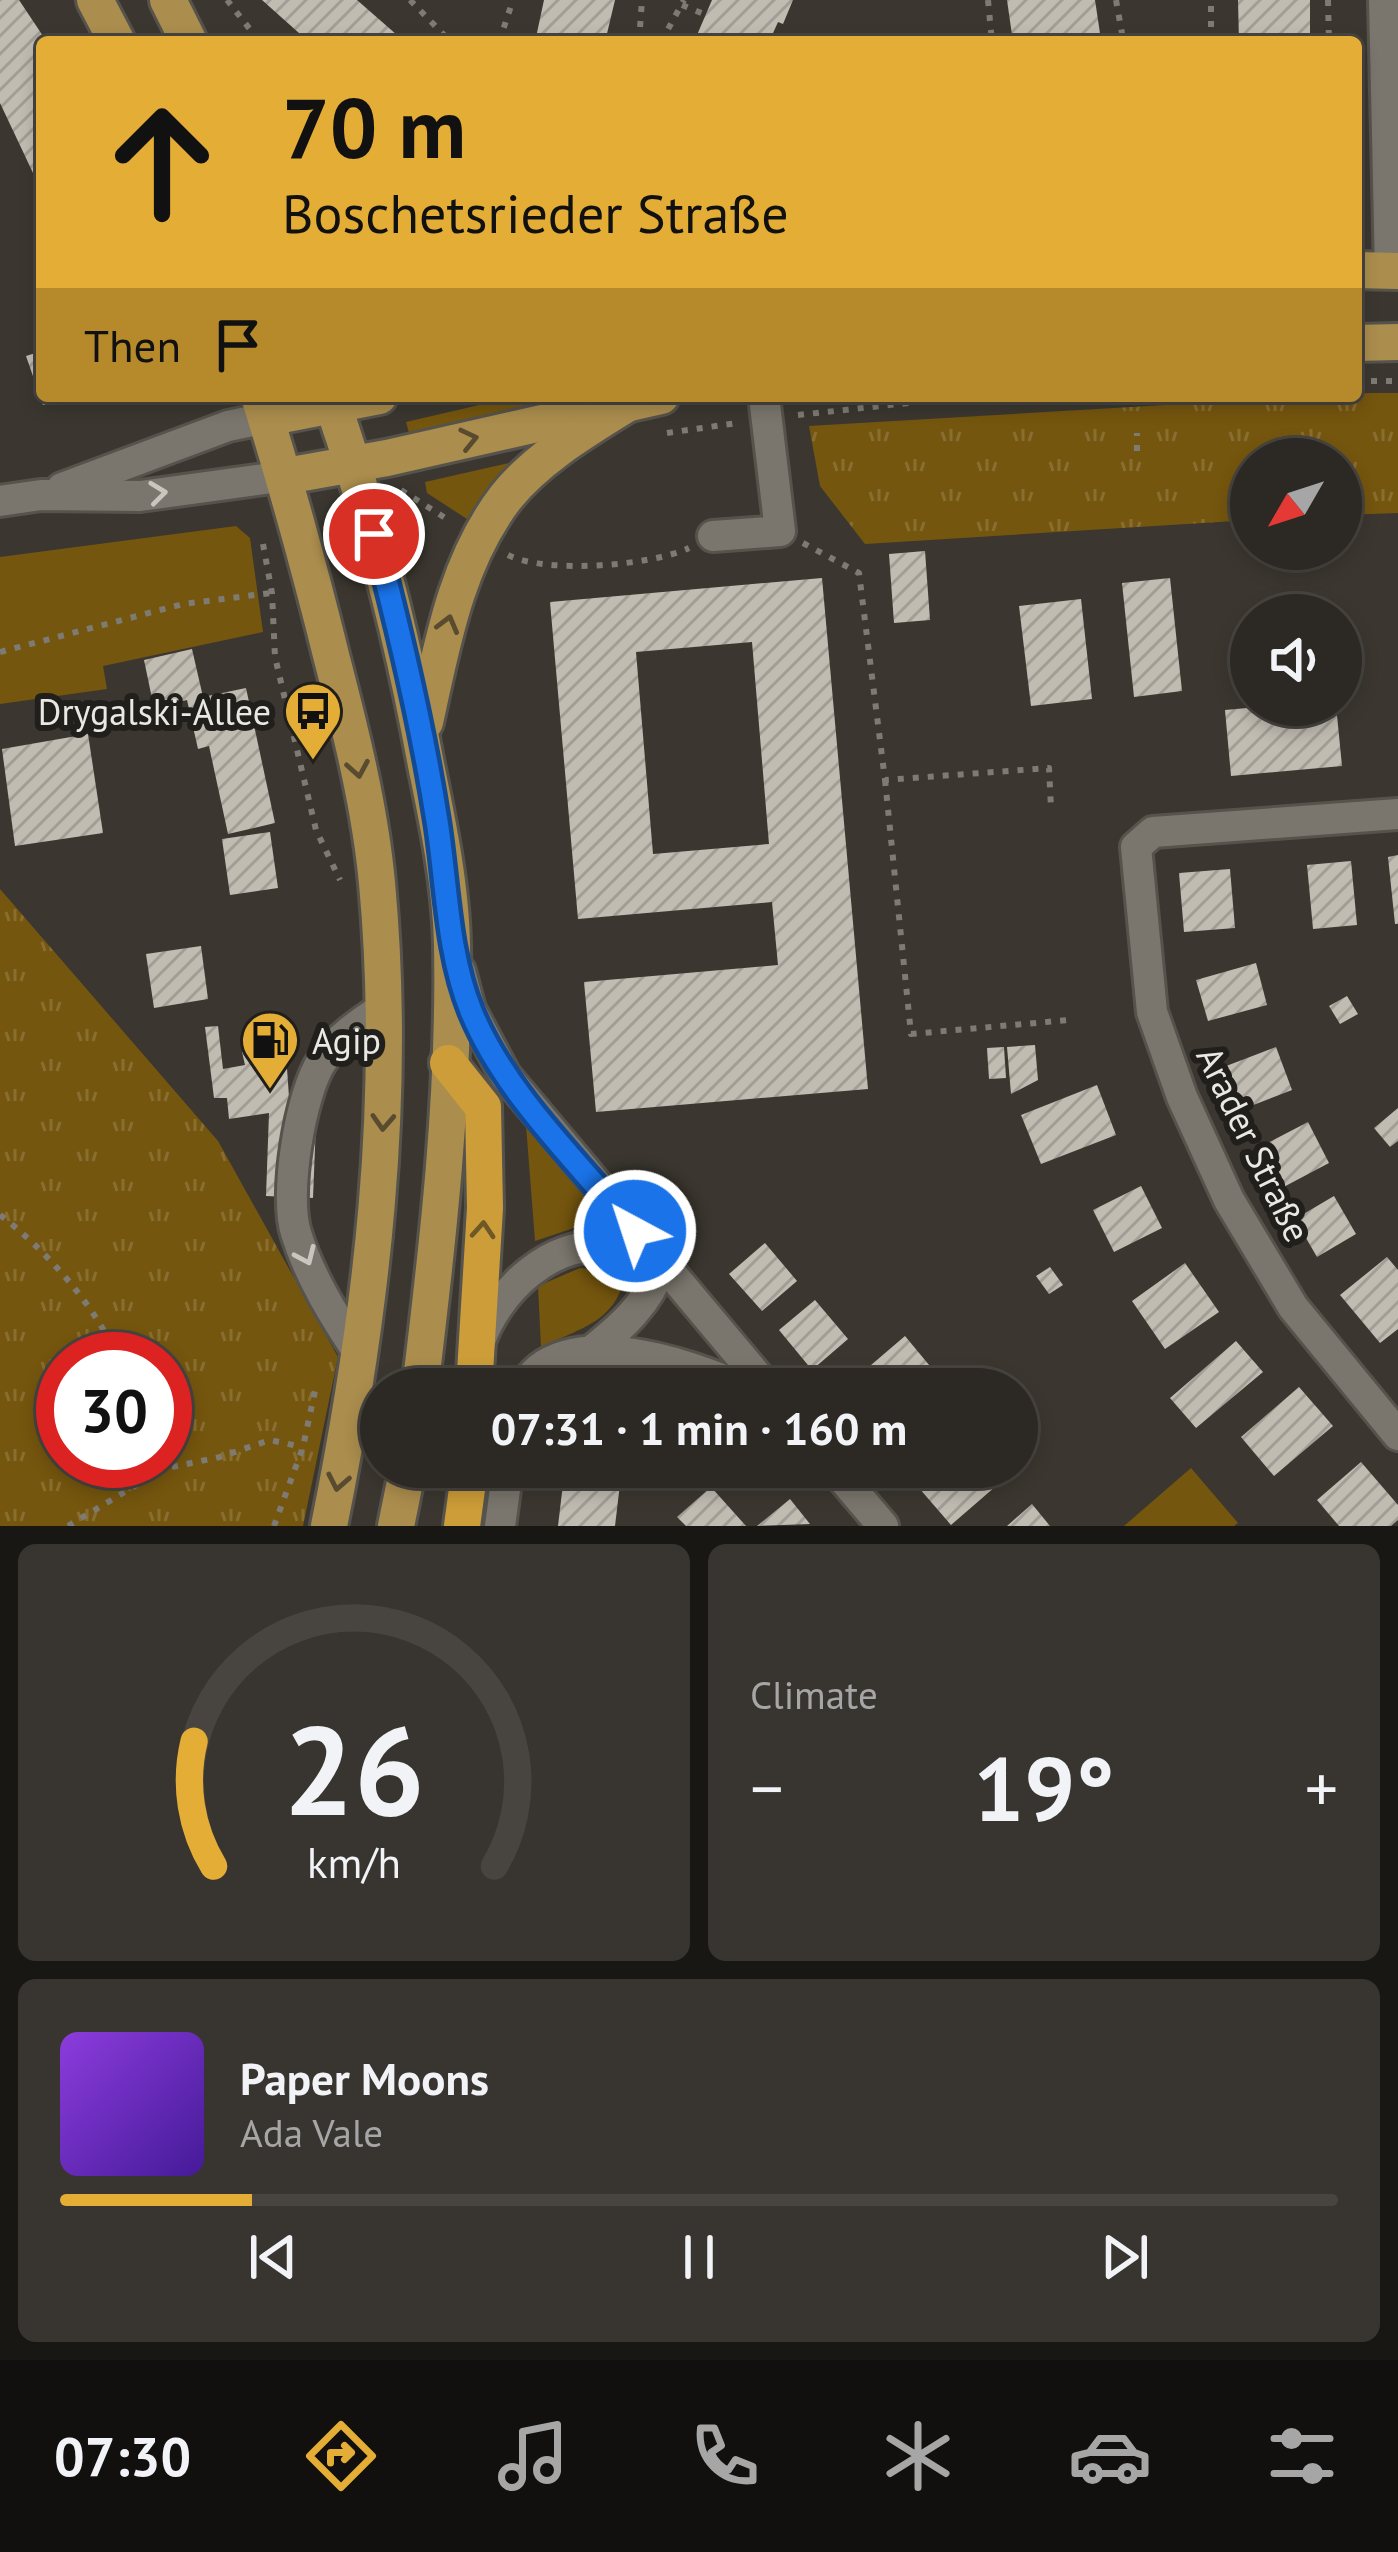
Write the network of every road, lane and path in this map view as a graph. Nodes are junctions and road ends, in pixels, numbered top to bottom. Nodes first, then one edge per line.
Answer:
1 (95, 0) edge
2 (168, 0) edge
3 (227, 0) edge
4 (410, 0) edge
5 (513, 0) edge
6 (642, 0) edge
7 (988, 0) edge
8 (1116, 0) edge
9 (1211, 0) edge
10 (1328, 0) edge
11 (1384, 0) edge
12 (683, 3) edge
13 (706, 15) dead end
14 (114, 36) edge
15 (186, 36) edge
16 (255, 36) edge
17 (445, 36) edge
18 (501, 36) edge
19 (639, 36) edge
20 (664, 36) edge
21 (991, 36) edge
22 (1122, 36) edge
23 (1211, 36) edge
24 (1329, 36) edge
25 (1382, 271) edge
26 (1398, 342) edge
27 (1362, 343) edge
28 (1362, 381) edge
29 (1398, 381) edge
30 (312, 402) edge
31 (333, 402) edge
32 (633, 402) edge
33 (640, 402) edge
34 (765, 402) edge
35 (262, 407) edge
36 (1137, 433) dead end
37 (1137, 451) dead end
38 (354, 464) junction
39 (286, 476) junction
40 (398, 488) dead end
41 (41, 495) junction
42 (0, 501) edge
43 (780, 531) junction
44 (260, 532) dead end
45 (713, 536) joint
46 (478, 539) junction
47 (272, 592) junction
48 (0, 652) edge
49 (421, 738) junction
50 (885, 780) junction
51 (1051, 808) dead end
52 (1398, 814) edge
53 (343, 886) dead end
54 (452, 942) junction
55 (384, 1007) junction
56 (1069, 1020) dead end
57 (448, 1063) junction
58 (0, 1215) edge
59 (662, 1264) junction
60 (106, 1332) edge
61 (590, 1352) junction
62 (360, 1355) junction
63 (422, 1368) edge
64 (475, 1368) edge
65 (476, 1368) edge
66 (538, 1368) edge
67 (690, 1368) edge
68 (750, 1368) edge
69 (318, 1380) dead end
70 (1398, 1435) edge
71 (303, 1448) junction
72 (192, 1461) edge
73 (127, 1488) edge
74 (404, 1488) edge
75 (467, 1488) edge
76 (505, 1488) edge
77 (851, 1488) edge
78 (68, 1526) edge
79 (274, 1526) edge
80 (329, 1526) edge
81 (396, 1526) edge
82 (462, 1526) edge
83 (500, 1526) edge
84 (883, 1526) edge

1 - 14 main road
2 - 15 main road
3 - 16 path
4 - 17 path
5 - 18 path
6 - 19 path
7 - 21 path
8 - 22 path
9 - 23 path
10 - 24 path
11 - 25 street
12 - 13 path
12 - 20 path
26 - 27 main road
28 - 29 path
30 - 35 main road
31 - 38 main road
38 -> 32 main road
33 - 46 main road
34 - 43 street
35 - 39 main road
35 - 41 street
36 - 37 path
38 - 39 main road
38 - 49 main road
41 -> 39 street
39 -> 55 main road
40 - 46 path
41 - 42 street
43 - 45 street
43 - 50 path
44 - 47 path
45 - 46 path
49 -> 46 main road
47 - 48 path
47 - 53 path
49 - 54 main road
50 - 51 path
50 - 56 path
52 - 70 street, Arader Straße
54 - 57 main road
54 - 59 street
55 -> 62 main road
55 -> 62 street
57 - 63 main road
64 -> 57 highway
58 - 60 path
59 - 61 street
59 - 65 street
59 - 68 street
61 - 66 street
61 - 67 street
62 -> 80 main road
69 - 71 path
71 - 72 path
71 - 79 path
73 - 78 path
74 - 81 main road
75 - 82 highway
76 - 83 street
77 - 84 street

